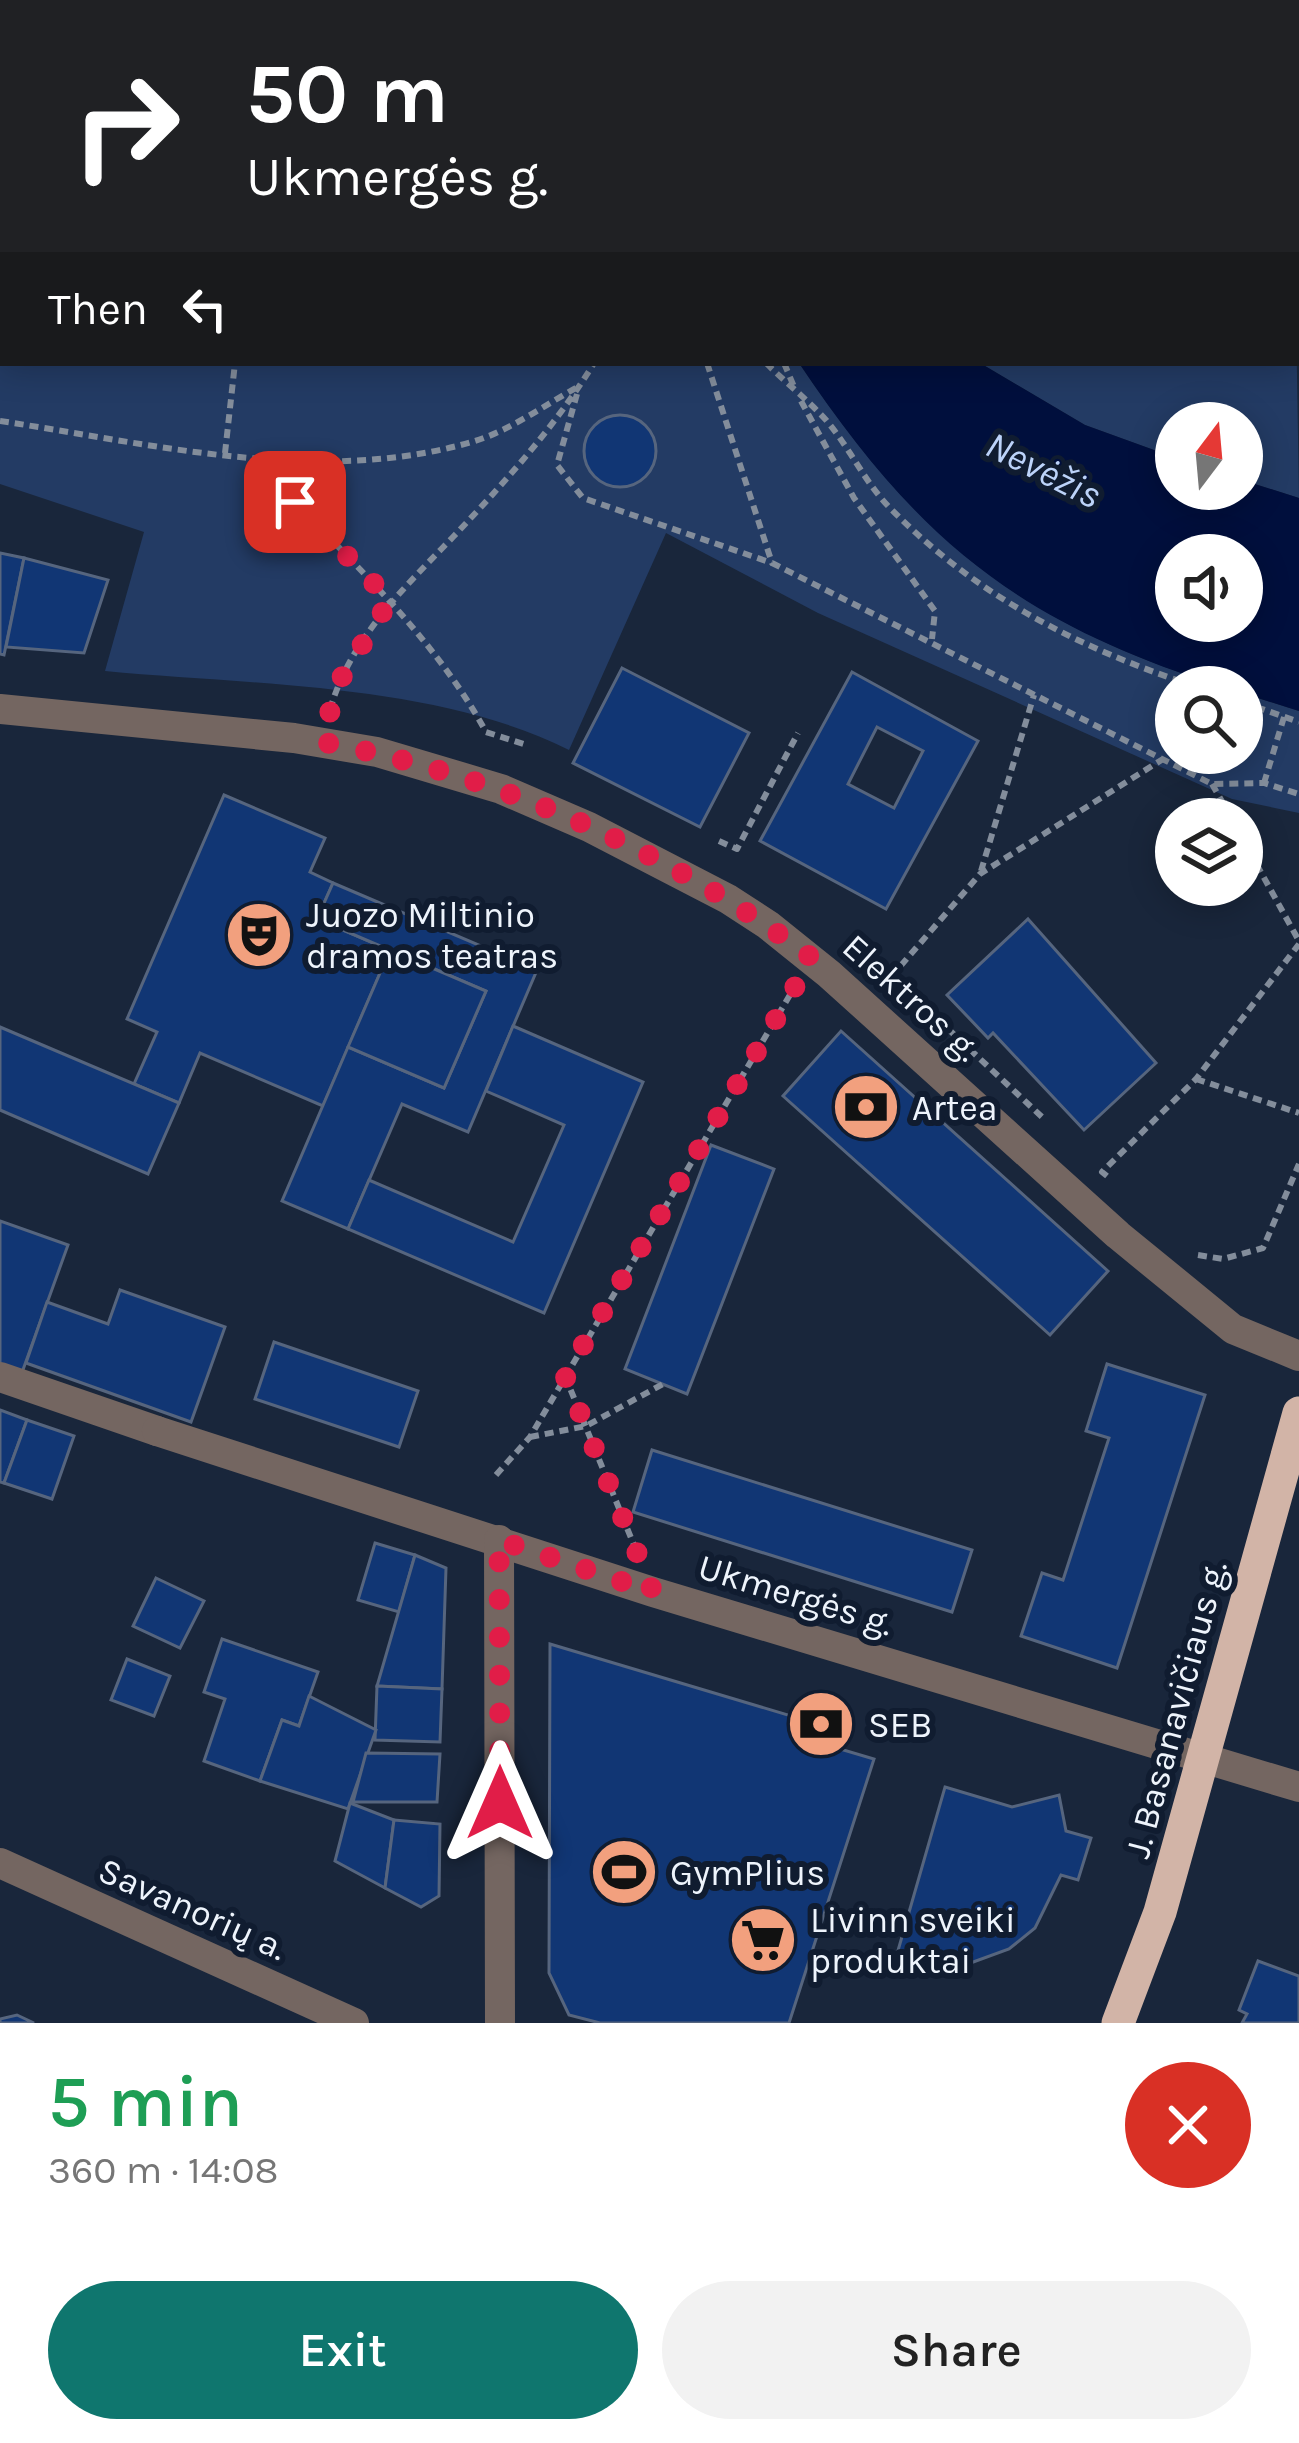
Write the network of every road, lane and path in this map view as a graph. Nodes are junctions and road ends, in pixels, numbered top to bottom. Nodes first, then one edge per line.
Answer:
1 (235, 366) edge
2 (592, 366) edge
3 (708, 366) edge
4 (769, 366) edge
5 (785, 366) edge
6 (581, 385) junction
7 (798, 396) junction
8 (0, 422) edge
9 (225, 453) junction
10 (295, 502) dead end
11 (772, 563) junction
12 (390, 600) junction
13 (932, 639) junction
14 (1155, 672) edge
15 (1034, 694) junction
16 (0, 710) edge
17 (1263, 710) edge
18 (1284, 717) junction
19 (1299, 722) edge
20 (798, 733) dead end
21 (322, 742) junction
22 (527, 745) dead end
23 (1155, 755) edge
24 (1155, 764) edge
25 (1192, 774) edge
26 (1264, 783) junction
27 (1212, 784) junction
28 (1299, 794) edge
29 (1220, 798) edge
30 (719, 841) dead end
31 (980, 874) junction
32 (1263, 876) edge
33 (1299, 942) edge
34 (812, 958) junction
35 (883, 967) dead end
36 (891, 977) junction
37 (1196, 1079) junction
38 (1299, 1113) edge
39 (1049, 1123) dead end
40 (1084, 1156) dead end
41 (1299, 1164) edge
42 (1102, 1172) junction
43 (1118, 1188) dead end
44 (1186, 1249) dead end
45 (1299, 1356) edge
46 (565, 1376) junction
47 (0, 1377) edge
48 (663, 1384) dead end
49 (1299, 1413) edge
50 (586, 1426) junction
51 (530, 1437) junction
52 (496, 1475) dead end
53 (499, 1540) junction
54 (653, 1592) junction
55 (1200, 1757) junction
56 (1299, 1787) edge
57 (0, 1864) edge
58 (354, 2023) edge
59 (500, 2023) edge
60 (1118, 2023) edge

1 - 9 path
2 - 6 path
3 - 11 path
4 - 7 path
5 - 7 path
6 - 9 path
6 - 11 path
6 - 12 path
7 - 13 path
7 - 14 path
8 - 9 path
10 - 12 path
11 - 13 path
12 - 21 path
12 - 22 path
13 - 15 path
15 - 23 path
15 - 31 path
16 - 21 street, Elektros g.
17 - 18 path
18 - 19 path
18 - 26 path
20 - 30 path
21 - 34 street, Elektros g.
24 - 31 path
25 - 27 path
26 - 27 path
26 - 28 path
27 - 29 path
31 - 36 path
32 - 33 path
33 - 37 path
34 - 45 street, Elektros g.
34 - 46 path
35 - 36 path
36 - 39 path
37 - 38 path
37 - 42 path
40 - 42 path
41 - 44 path
42 - 43 path
46 - 50 path
46 - 51 path
47 - 53 street, Ukmergės g.
48 - 50 path
49 - 55 highway, J. Basanavičiaus g.
50 - 51 path
50 - 54 path
51 - 52 path
53 - 54 street, Ukmergės g.
53 - 59 street
54 - 55 street, Ukmergės g.
55 - 56 street, Ukmergės g.
55 - 60 highway, J. Basanavičiaus g.
57 - 58 street, Savanorių a.

